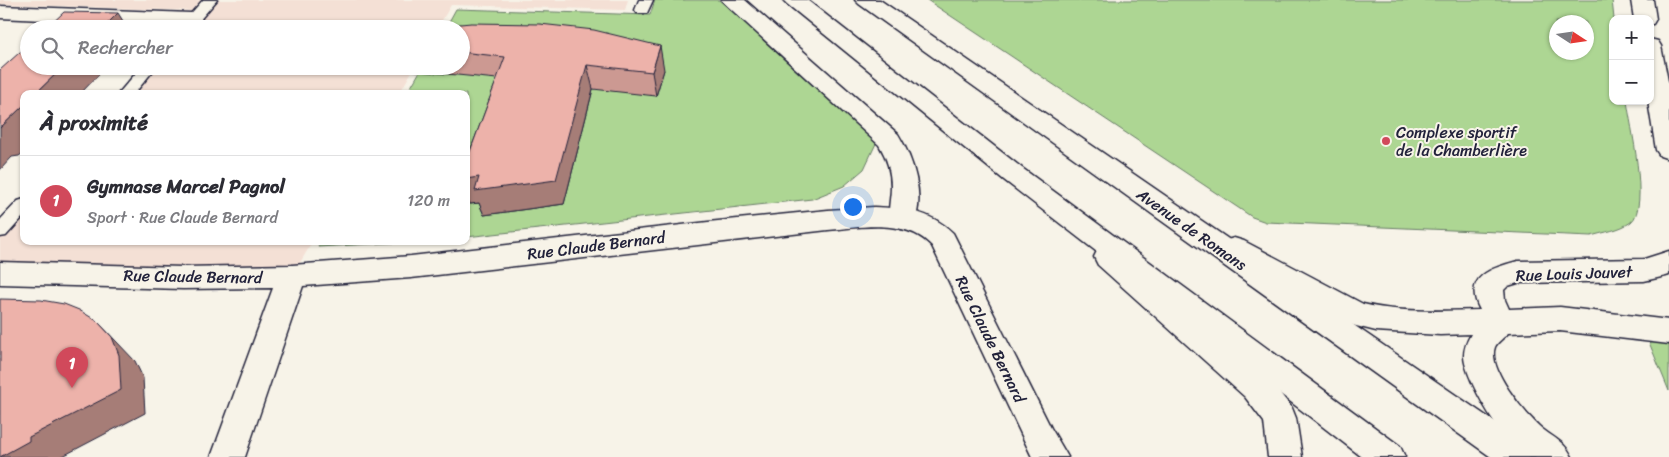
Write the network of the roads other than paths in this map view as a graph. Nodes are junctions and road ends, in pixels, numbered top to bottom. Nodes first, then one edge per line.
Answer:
1 (210, 0) edge
2 (732, 0) edge
3 (794, 0) edge
4 (866, 0) edge
5 (1642, 0) edge
6 (0, 12) edge
7 (1644, 15) edge
8 (115, 20) edge
9 (192, 20) edge
10 (1653, 60) edge
11 (142, 75) edge
12 (129, 90) edge
13 (1669, 150) edge
14 (1012, 174) junction
15 (20, 209) edge
16 (1165, 211) junction
17 (902, 219) junction
18 (0, 231) edge
19 (1669, 262) edge
20 (0, 273) edge
21 (292, 276) junction
22 (1501, 321) junction
23 (1669, 332) edge
24 (228, 457) edge
25 (1051, 457) edge
26 (1285, 457) edge
27 (1388, 457) edge
28 (1518, 457) edge
29 (1555, 457) edge

1 - 9 lane
2 - 17 street
3 - 14 street
4 - 16 street, Avenue de Romans
5 - 7 street
6 - 8 street
10 - 13 street
11 - 12 lane
14 - 26 street
14 - 27 street
15 - 18 lane
16 - 22 street
16 - 28 street, Avenue de Romans
17 - 21 street, Rue Claude Bernard
17 - 25 street, Rue Claude Bernard
19 - 22 street, Rue Louis Jouvet
20 - 21 street, Rue Claude Bernard
21 - 24 street
22 - 23 street
22 - 29 street

